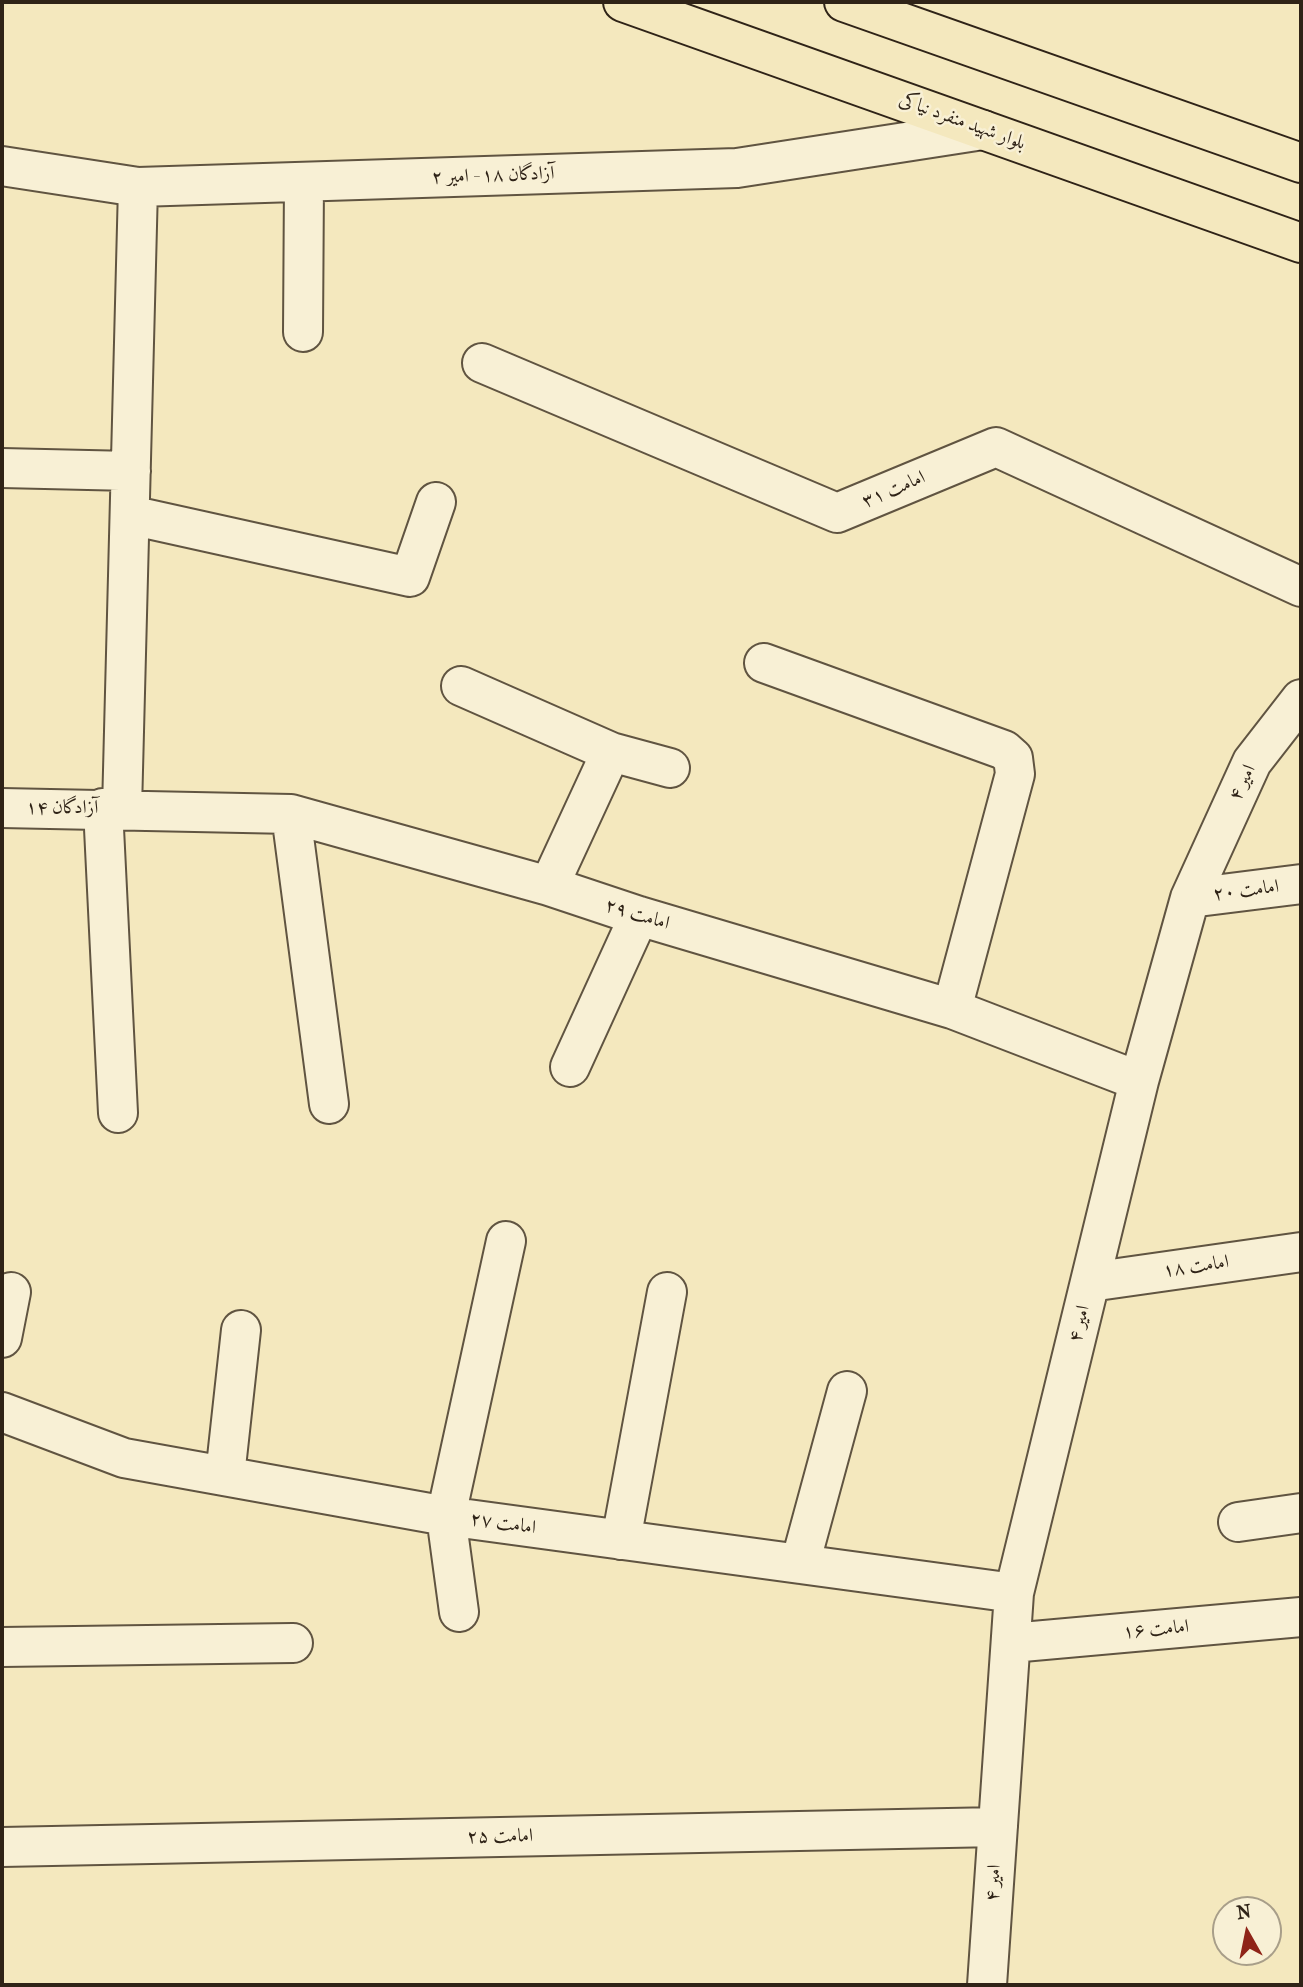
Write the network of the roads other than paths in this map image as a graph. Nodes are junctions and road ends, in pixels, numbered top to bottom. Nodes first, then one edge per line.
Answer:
1 (623, 2) edge
2 (844, 2) edge
3 (983, 130) junction
4 (1301, 163) edge
5 (2, 166) edge
6 (304, 181) junction
7 (138, 187) junction
8 (1301, 243) edge
9 (303, 332) dead end
10 (482, 363) dead end
11 (2, 468) edge
12 (131, 471) junction
13 (436, 502) dead end
14 (130, 515) junction
15 (1301, 587) edge
16 (764, 663) dead end
17 (461, 686) dead end
18 (1301, 699) edge
19 (611, 752) junction
20 (670, 768) dead end
21 (2, 808) edge
22 (112, 809) junction
23 (291, 814) junction
24 (1301, 884) edge
25 (549, 886) junction
26 (1190, 898) junction
27 (639, 916) junction
28 (951, 1009) junction
29 (570, 1067) dead end
30 (1139, 1080) junction
31 (329, 1104) dead end
32 (118, 1114) dead end
33 (506, 1241) dead end
34 (1301, 1252) edge
35 (1090, 1282) junction
36 (11, 1292) dead end
37 (667, 1292) dead end
38 (241, 1330) dead end
39 (2, 1338) edge
40 (847, 1391) dead end
41 (2, 1412) edge
42 (225, 1476) junction
43 (1301, 1513) edge
44 (446, 1516) junction
45 (1237, 1522) dead end
46 (621, 1540) junction
47 (800, 1564) junction
48 (1014, 1593) junction
49 (460, 1612) dead end
50 (1301, 1617) edge
51 (293, 1643) dead end
52 (1011, 1643) junction
53 (2, 1647) edge
54 (998, 1827) junction
55 (2, 1847) edge
56 (987, 1985) edge

1 - 3 main road, بلوار شهید منفرد نیاکی
2 - 4 main road
3 - 6 street, آزادگان ۱۸ - امیر ۲
3 - 8 main road, بلوار شهید منفرد نیاکی
5 - 7 street, آزادگان ۱۸ - امیر ۲
6 - 7 street, آزادگان ۱۸ - امیر ۲
6 - 9 street
7 - 12 street
10 - 15 street, امامت ۳۱
11 - 12 street
12 - 14 street
13 - 14 street
14 - 22 street
16 - 28 street
17 - 19 street
18 - 26 street, امیر ۴
19 - 20 street
19 - 25 street
21 - 22 street, آزادگان ۱۴
22 - 23 street, امامت ۲۹
22 - 32 street
23 - 25 street, امامت ۲۹
23 - 31 street
24 - 26 street, امامت ۲۰
25 - 27 street, امامت ۲۹
26 - 30 street, امیر ۴
27 - 28 street, امامت ۲۹
27 - 29 street
28 - 30 street, امامت ۲۹
30 - 35 street, امیر ۴
33 - 44 street
34 - 35 street, امامت ۱۸
35 - 48 street, امیر ۴
36 - 39 street
37 - 46 street
38 - 42 street
40 - 47 street
41 - 42 street, امامت ۲۷
42 - 44 street, امامت ۲۷
43 - 45 street
44 - 46 street, امامت ۲۷
44 - 49 street
46 - 47 street, امامت ۲۷
47 - 48 street, امامت ۲۷
48 - 52 street, امیر ۴
50 - 52 street, امامت ۱۶
51 - 53 street
52 - 54 street, امیر ۴
54 - 55 street, امامت ۲۵
54 - 56 street, امیر ۴

